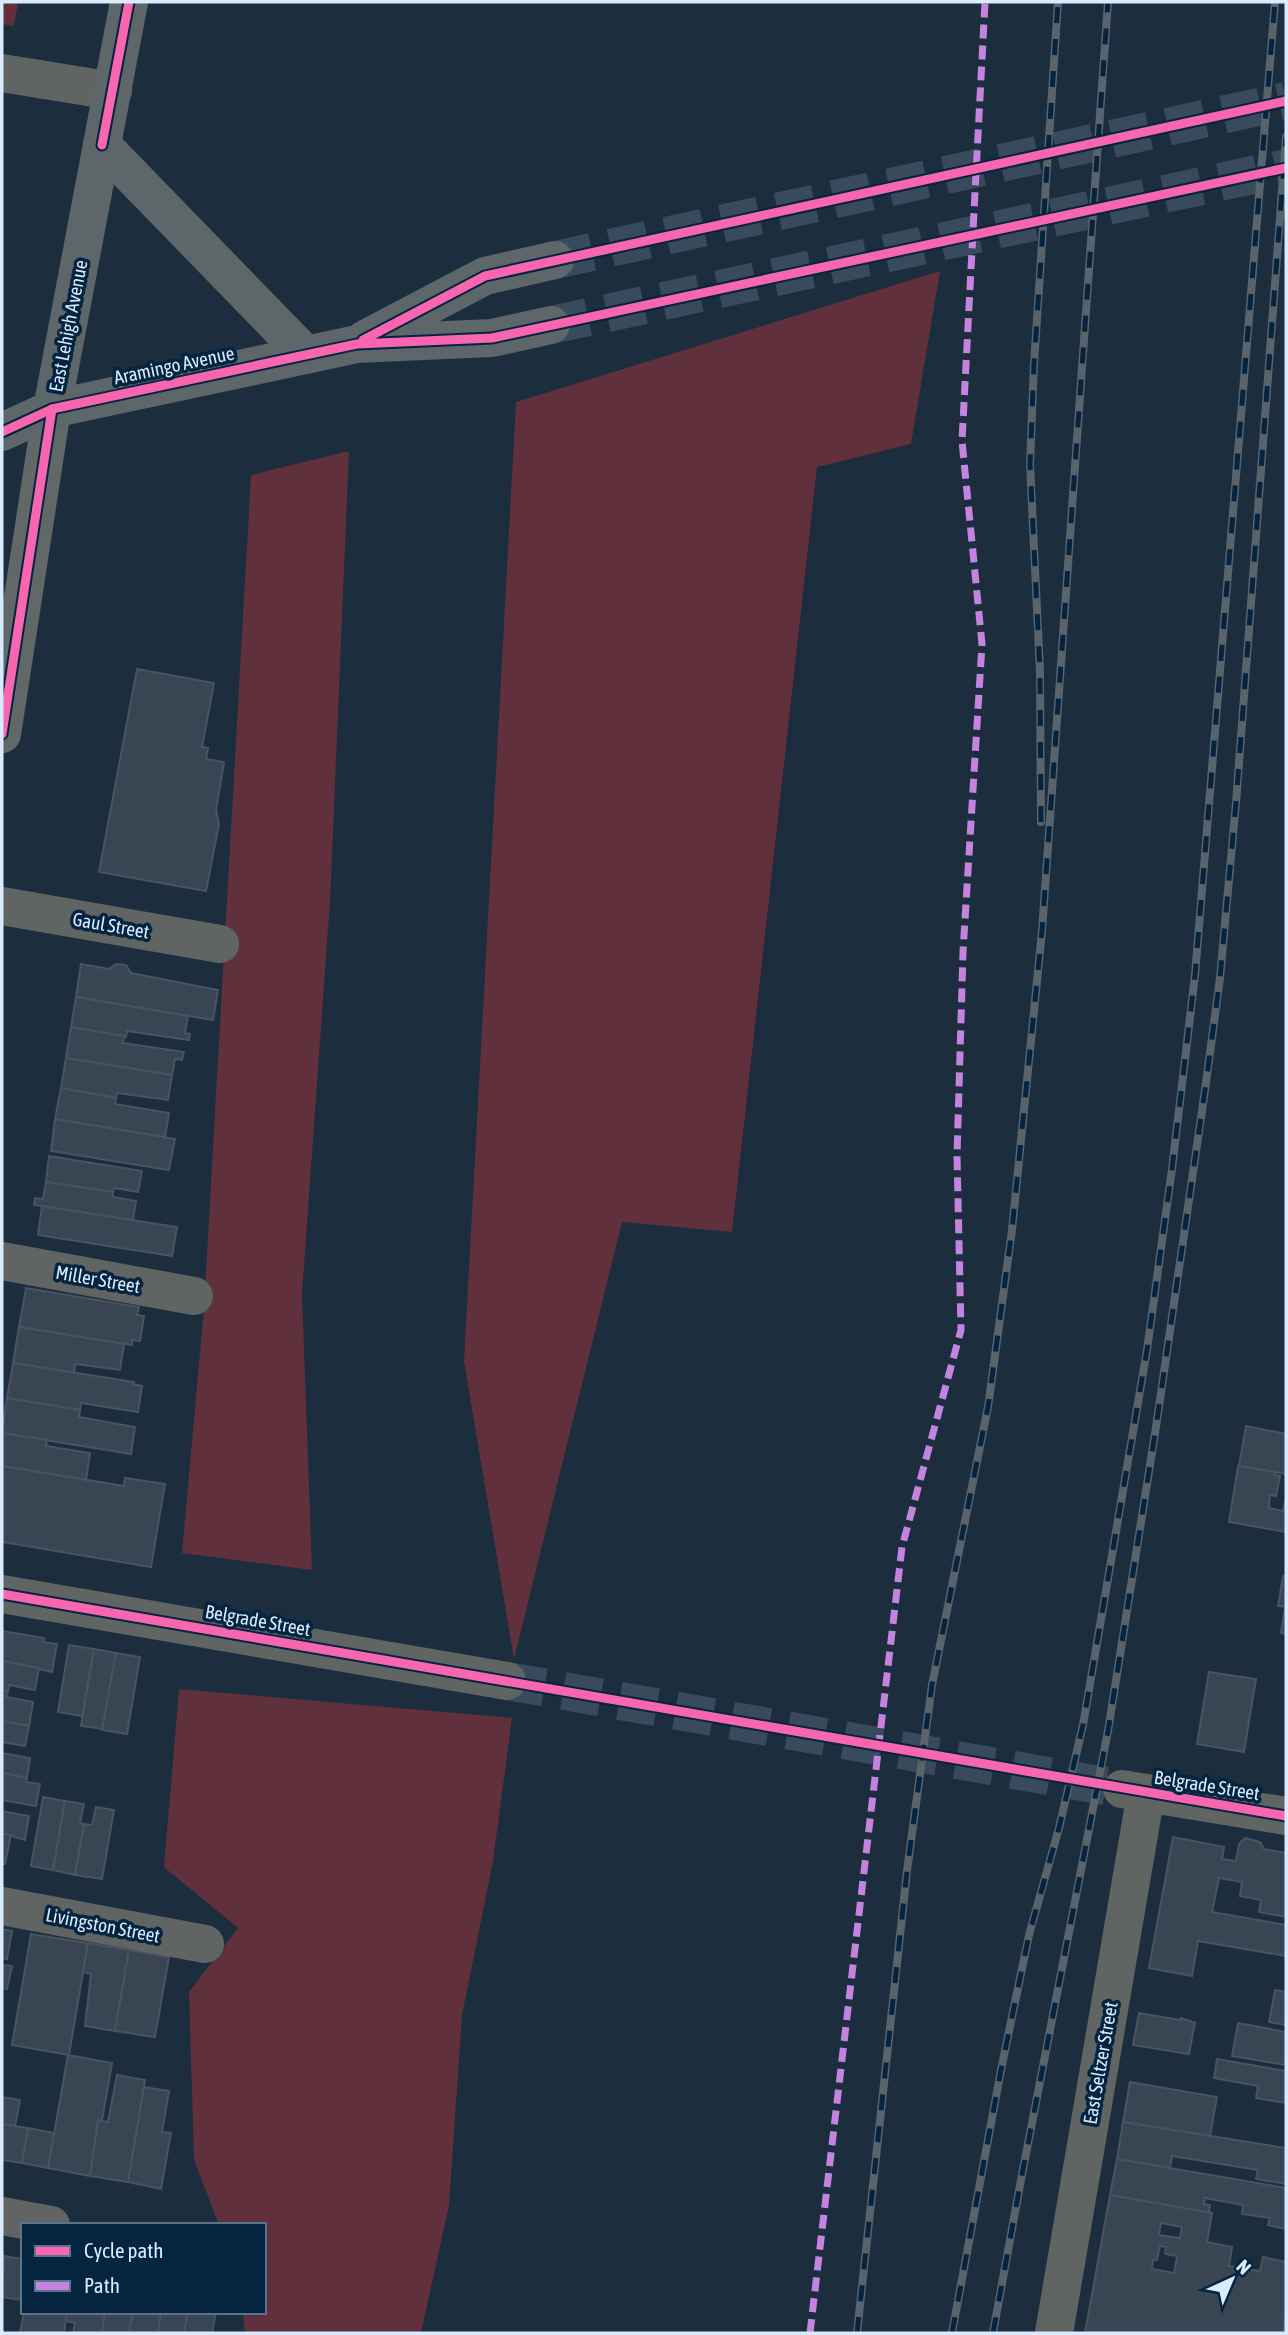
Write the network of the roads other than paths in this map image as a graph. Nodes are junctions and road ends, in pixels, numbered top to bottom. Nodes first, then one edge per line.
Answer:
1 (129, 2) edge
2 (2, 73) edge
3 (113, 91) junction
4 (102, 145) junction
5 (555, 260) tunnel mouth
6 (551, 325) tunnel mouth
7 (357, 344) junction
8 (306, 355) junction
9 (52, 409) junction
10 (2, 432) edge
11 (2, 734) edge
12 (2, 906) edge
13 (220, 944) dead end
14 (2, 1261) edge
15 (194, 1296) dead end
16 (2, 1594) edge
17 (508, 1681) tunnel mouth
18 (1134, 1791) joint
19 (1286, 1816) edge
20 (2, 1906) edge
21 (205, 1944) dead end
22 (2, 2216) edge
23 (40, 2223) edge
24 (1054, 2333) edge

1 - 3 main road, East Lehigh Avenue
2 - 3 street
3 - 4 main road, East Lehigh Avenue
4 - 8 main road
4 - 9 main road, East Lehigh Avenue
5 - 7 main road, Aramingo Avenue
6 - 7 main road, Aramingo Avenue
7 - 8 main road, Aramingo Avenue
8 - 9 main road, Aramingo Avenue
9 - 10 main road, Aramingo Avenue
9 - 11 main road, East Lehigh Avenue
12 - 13 street, Gaul Street
14 - 15 street, Miller Street
16 - 17 street, Belgrade Street
18 - 19 street, Belgrade Street
18 - 24 street, East Seltzer Street
20 - 21 street, Livingston Street
22 - 23 street

